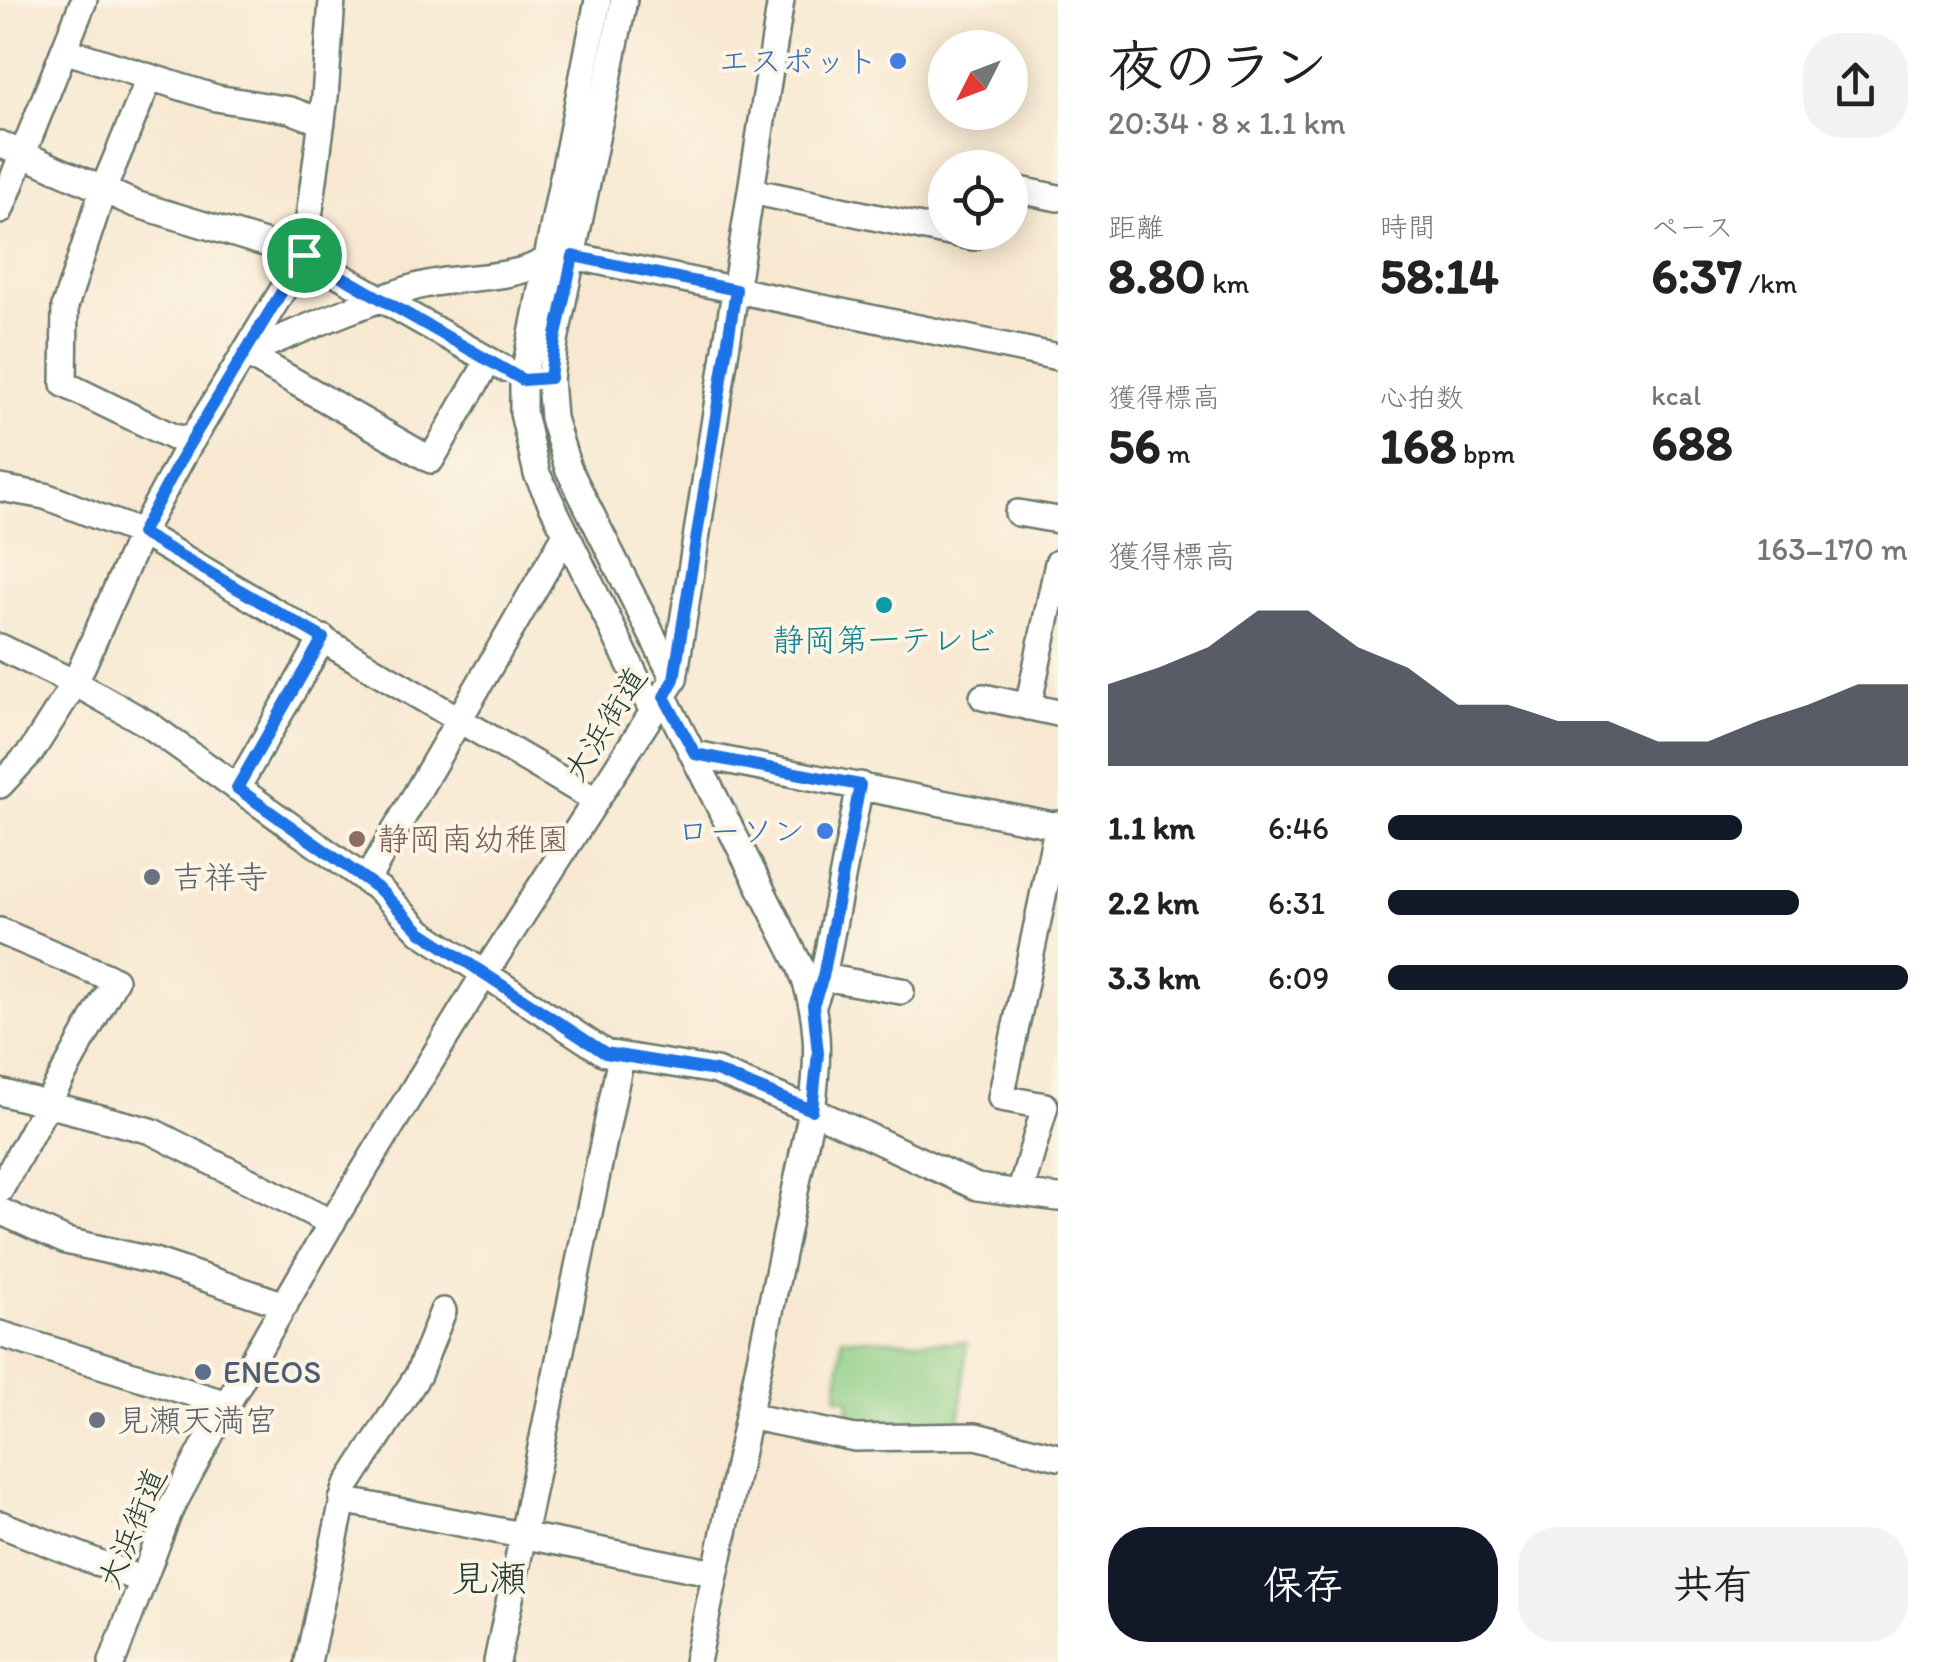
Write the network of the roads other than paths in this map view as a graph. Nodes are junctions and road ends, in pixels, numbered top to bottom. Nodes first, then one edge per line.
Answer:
1 (84, 0) edge
2 (332, 0) edge
3 (598, 0) edge
4 (624, 0) edge
5 (782, 0) edge
6 (64, 50) junction
7 (150, 77) junction
8 (322, 122) junction
9 (11, 149) edge
10 (103, 190) junction
11 (751, 191) junction
12 (1028, 192) edge
13 (1058, 198) edge
14 (0, 212) edge
15 (928, 228) edge
16 (304, 255) junction
17 (573, 256) junction
18 (547, 259) junction
19 (736, 290) junction
20 (382, 299) junction
21 (246, 353) junction
22 (1058, 356) edge
23 (489, 360) junction
24 (550, 378) junction
25 (523, 380) junction
26 (192, 440) junction
27 (0, 488) edge
28 (1018, 513) dead end
29 (1058, 520) edge
30 (141, 533) junction
31 (566, 534) junction
32 (1058, 564) edge
33 (323, 638) junction
34 (0, 647) edge
35 (74, 683) junction
36 (664, 696) junction
37 (982, 697) dead end
38 (1028, 707) junction
39 (1058, 714) edge
40 (461, 719) junction
41 (695, 754) junction
42 (0, 785) edge
43 (860, 785) junction
44 (237, 788) junction
45 (596, 800) junction
46 (1058, 826) edge
47 (366, 881) junction
48 (0, 932) edge
49 (1046, 947) edge
50 (486, 974) junction
51 (823, 977) junction
52 (902, 992) dead end
53 (813, 1005) junction
54 (621, 1057) junction
55 (0, 1092) edge
56 (47, 1104) junction
57 (812, 1110) junction
58 (0, 1190) edge
59 (1021, 1190) junction
60 (1058, 1198) edge
61 (0, 1211) edge
62 (332, 1223) junction
63 (285, 1305) junction
64 (443, 1310) dead end
65 (0, 1334) edge
66 (226, 1404) junction
67 (748, 1416) junction
68 (1058, 1457) edge
69 (342, 1500) junction
70 (0, 1524) edge
71 (523, 1537) junction
72 (715, 1573) junction
73 (142, 1580) junction
74 (112, 1662) edge
75 (308, 1662) edge
76 (497, 1662) edge
77 (697, 1662) edge

1 - 6 street
2 - 8 street
3 - 18 street
4 - 17 street
5 - 11 street, 大浜街道
6 - 7 street
6 - 9 street
7 - 8 street
7 - 10 street
8 - 16 street
9 - 10 street
9 - 14 street
10 - 16 street
10 - 26 street
11 - 15 street
11 - 19 street, 大浜街道
12 - 13 street
16 - 20 street
16 - 21 street
17 - 19 street
17 - 24 street
18 - 20 street
18 - 25 street
19 - 22 street
19 - 36 street, 大浜街道
20 - 21 street
20 - 23 street
21 - 23 street
21 - 26 street
23 - 25 street
24 - 25 street
24 - 36 street
25 - 31 street
26 - 30 street
27 - 30 street
28 - 29 street
30 - 33 street
30 - 35 street
31 - 36 street
31 - 40 street
32 - 38 street
33 - 40 street
33 - 44 street
34 - 35 street
35 - 42 street
35 - 44 street
36 - 41 street
36 - 45 street, 大浜街道
37 - 38 street
38 - 39 street
40 - 45 street
40 - 47 street
41 - 43 street
41 - 53 street
43 - 46 street
43 - 51 street
44 - 47 street
45 - 50 street, 大浜街道
46 - 49 street
47 - 50 street
48 - 56 street
49 - 59 street
50 - 54 street
50 - 62 street, 大浜街道
51 - 52 street
51 - 53 street
53 - 57 street
54 - 57 street
54 - 71 street
55 - 56 street
56 - 58 street
56 - 62 street
57 - 59 street
57 - 67 street
59 - 60 street
61 - 63 street
62 - 63 street, 大浜街道
63 - 66 street, 大浜街道
64 - 69 street
65 - 66 street
66 - 73 street, 大浜街道
67 - 68 street
67 - 72 street
69 - 71 street
69 - 75 street
70 - 73 street
71 - 72 street
71 - 76 street
72 - 77 street
73 - 74 street, 大浜街道

